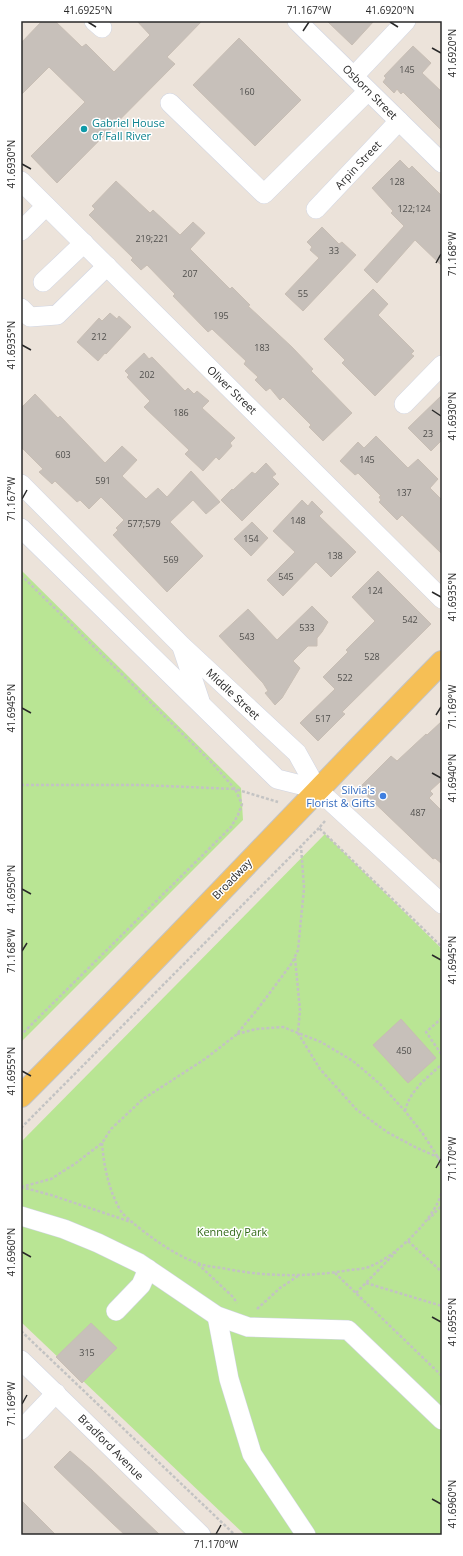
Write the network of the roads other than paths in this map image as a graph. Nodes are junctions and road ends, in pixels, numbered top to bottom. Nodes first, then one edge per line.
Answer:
1 (297, 21) edge
2 (406, 21) edge
3 (354, 76) junction
4 (368, 91) junction
5 (170, 103) dead end
6 (400, 121) junction
7 (442, 163) edge
8 (21, 181) edge
9 (46, 206) junction
10 (316, 209) dead end
11 (21, 231) edge
12 (84, 243) junction
13 (107, 266) junction
14 (43, 282) dead end
15 (21, 308) edge
16 (442, 365) edge
17 (404, 404) dead end
18 (21, 484) edge
19 (21, 528) edge
20 (442, 599) edge
21 (181, 645) junction
22 (442, 662) edge
23 (201, 704) junction
24 (317, 789) junction
25 (442, 904) edge
26 (21, 1096) edge
27 (21, 1216) edge
28 (148, 1269) junction
29 (116, 1311) dead end
30 (218, 1316) junction
31 (21, 1360) edge
32 (56, 1393) junction
33 (442, 1420) edge
34 (21, 1430) edge
35 (201, 1535) edge
36 (306, 1535) edge

1 - 3 street, Osborn Street
2 - 3 street
3 - 4 street, Osborn Street
4 - 5 street
4 - 6 street, Osborn Street
6 - 7 street, Osborn Street
6 - 10 street, Arpin Street
8 - 9 street, Oliver Street
9 - 11 street
9 - 12 street, Oliver Street
12 - 13 street, Oliver Street
12 - 14 street
13 - 15 street
13 - 20 street, Oliver Street
16 - 17 street
18 - 21 street, Middle Street
19 - 23 street
21 - 23 street
21 - 24 street, Middle Street
22 - 24 main road, Broadway
23 - 24 street
24 - 25 street, Middle Street
24 - 26 main road, Broadway
27 - 28 street
28 - 29 street
28 - 30 street
30 - 33 street
30 - 36 street
31 - 32 street, Bradford Avenue
32 - 34 street
32 - 35 street, Bradford Avenue

